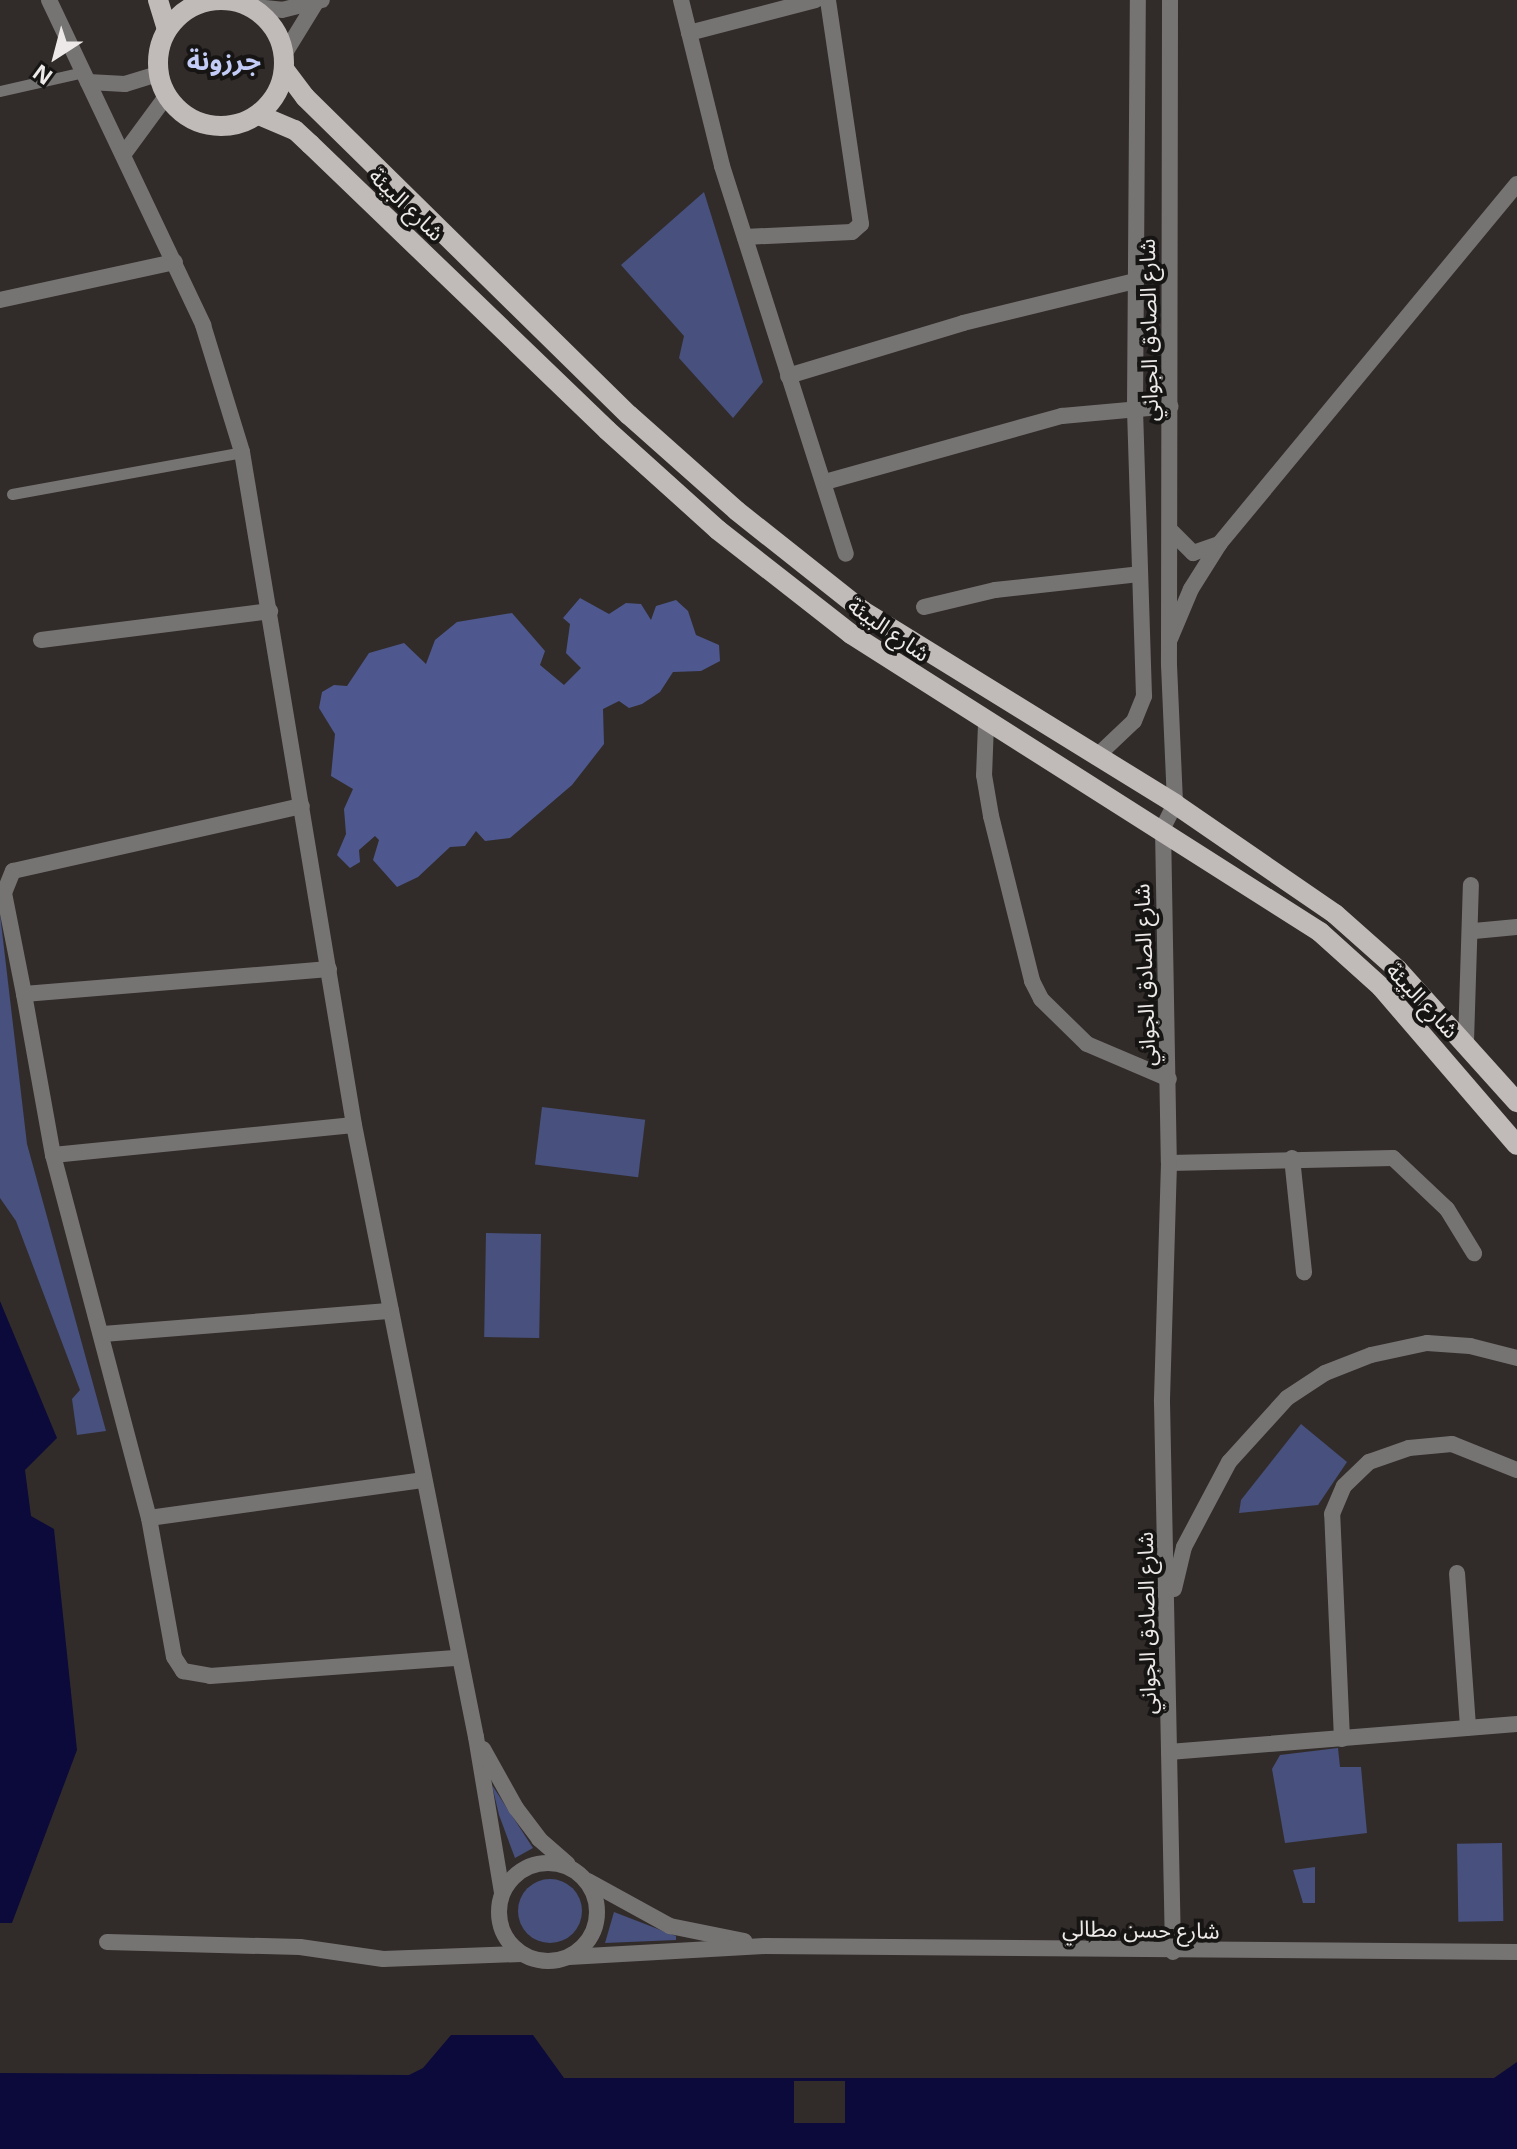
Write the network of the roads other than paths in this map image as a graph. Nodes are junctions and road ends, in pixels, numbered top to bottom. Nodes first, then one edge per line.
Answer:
1 (49, 0) edge
2 (158, 0) edge
3 (222, 0) edge
4 (681, 0) edge
5 (816, 0) edge
6 (828, 0) edge
7 (1138, 0) edge
8 (1170, 0) edge
9 (319, 1) edge
10 (246, 6) junction
11 (167, 30) junction
12 (689, 33) junction
13 (284, 62) junction
14 (160, 73) junction
15 (86, 77) junction
16 (0, 91) edge
17 (167, 95) junction
18 (259, 115) junction
19 (123, 155) junction
20 (1517, 184) edge
21 (745, 237) junction
22 (175, 262) junction
23 (1135, 281) junction
24 (0, 300) edge
25 (788, 376) junction
26 (1171, 406) junction
27 (1135, 407) junction
28 (242, 452) junction
29 (825, 482) junction
30 (12, 494) dead end
31 (1172, 532) junction
32 (1220, 543) junction
33 (846, 554) dead end
34 (1139, 574) junction
35 (924, 607) dead end
36 (270, 611) junction
37 (41, 640) dead end
38 (1170, 640) junction
39 (1142, 664) junction
40 (1169, 665) junction
41 (986, 724) junction
42 (1096, 757) junction
43 (1175, 804) junction
44 (302, 806) junction
45 (1163, 828) junction
46 (1471, 885) dead end
47 (1517, 927) edge
48 (1474, 931) junction
49 (329, 969) junction
50 (24, 994) junction
51 (1466, 1041) junction
52 (1169, 1079) junction
53 (1517, 1102) edge
54 (354, 1125) junction
55 (1517, 1145) edge
56 (53, 1155) junction
57 (1292, 1158) junction
58 (1169, 1163) junction
59 (1474, 1253) dead end
60 (1304, 1272) dead end
61 (391, 1311) junction
62 (103, 1334) junction
63 (1517, 1358) edge
64 (1517, 1470) edge
65 (422, 1480) junction
66 (149, 1518) junction
67 (1457, 1573) dead end
68 (1169, 1610) junction
69 (458, 1658) junction
70 (1517, 1724) edge
71 (1468, 1728) junction
72 (476, 1737) junction
73 (1342, 1739) junction
74 (1169, 1752) junction
75 (582, 1875) junction
76 (502, 1893) junction
77 (107, 1942) dead end
78 (765, 1946) junction
79 (1173, 1952) junction
80 (1517, 1952) edge
81 (522, 1954) junction
82 (569, 1957) junction

1 - 15 street
2 - 11 main road
3 - 10 main road
3 - 11 main road
4 - 12 street
5 - 12 street
6 - 21 street
7 - 23 street
8 - 26 street, شارع الصادق الجواني
9 - 10 street
9 - 13 street
10 - 13 main road
11 - 14 main road
12 - 21 street
13 - 18 main road
13 - 42 main road, شارع البيئة
14 - 15 street
14 - 17 main road
15 - 16 lane
15 - 19 street
17 - 18 main road
17 - 19 street
18 - 41 main road, شارع البيئة
19 - 22 street
20 - 32 street
21 - 25 street
22 - 24 street
22 - 28 street
23 - 25 street
23 - 27 street
25 - 29 street
26 - 27 street
26 - 31 street, شارع الصادق الجواني
27 - 29 street
27 - 34 street
28 - 30 lane
28 - 36 street
29 - 33 street
31 - 32 street
31 - 38 street, شارع الصادق الجواني
32 - 38 street
34 - 35 street
34 - 39 street
36 - 37 street
36 - 44 street
38 - 40 street, شارع الصادق الجواني
39 - 40 street
39 - 42 street
40 - 43 street, شارع الصادق الجواني
41 - 45 main road, شارع البيئة
41 - 52 street
42 - 43 main road, شارع البيئة
43 - 45 street, شارع الصادق الجواني
43 - 51 main road, شارع البيئة
44 - 49 street
44 - 50 street
45 - 52 street, شارع الصادق الجواني
45 - 55 main road, شارع البيئة
46 - 48 street
47 - 48 street
48 - 51 street
49 - 50 street
49 - 54 street
50 - 56 street
51 - 53 main road, شارع البيئة
52 - 58 street, شارع الصادق الجواني
54 - 56 street
54 - 61 street
56 - 62 street
57 - 58 street
57 - 59 street
57 - 60 street
58 - 68 street, شارع الصادق الجواني
61 - 62 street
61 - 65 street
62 - 66 street
63 - 68 street
64 - 73 street
65 - 66 street
65 - 69 street
66 - 69 street
67 - 71 street
68 - 74 street, شارع الصادق الجواني
69 - 72 street
70 - 71 street
71 - 73 street
72 - 75 street
72 - 76 street
73 - 74 street
74 - 79 street, شارع الصادق الجواني
75 - 76 street
75 - 78 street
75 - 82 street
76 - 81 street
77 - 81 street
78 - 79 street, شارع حسن مطالي
78 - 82 street
79 - 80 street, شارع حسن مطالي
81 - 82 street

